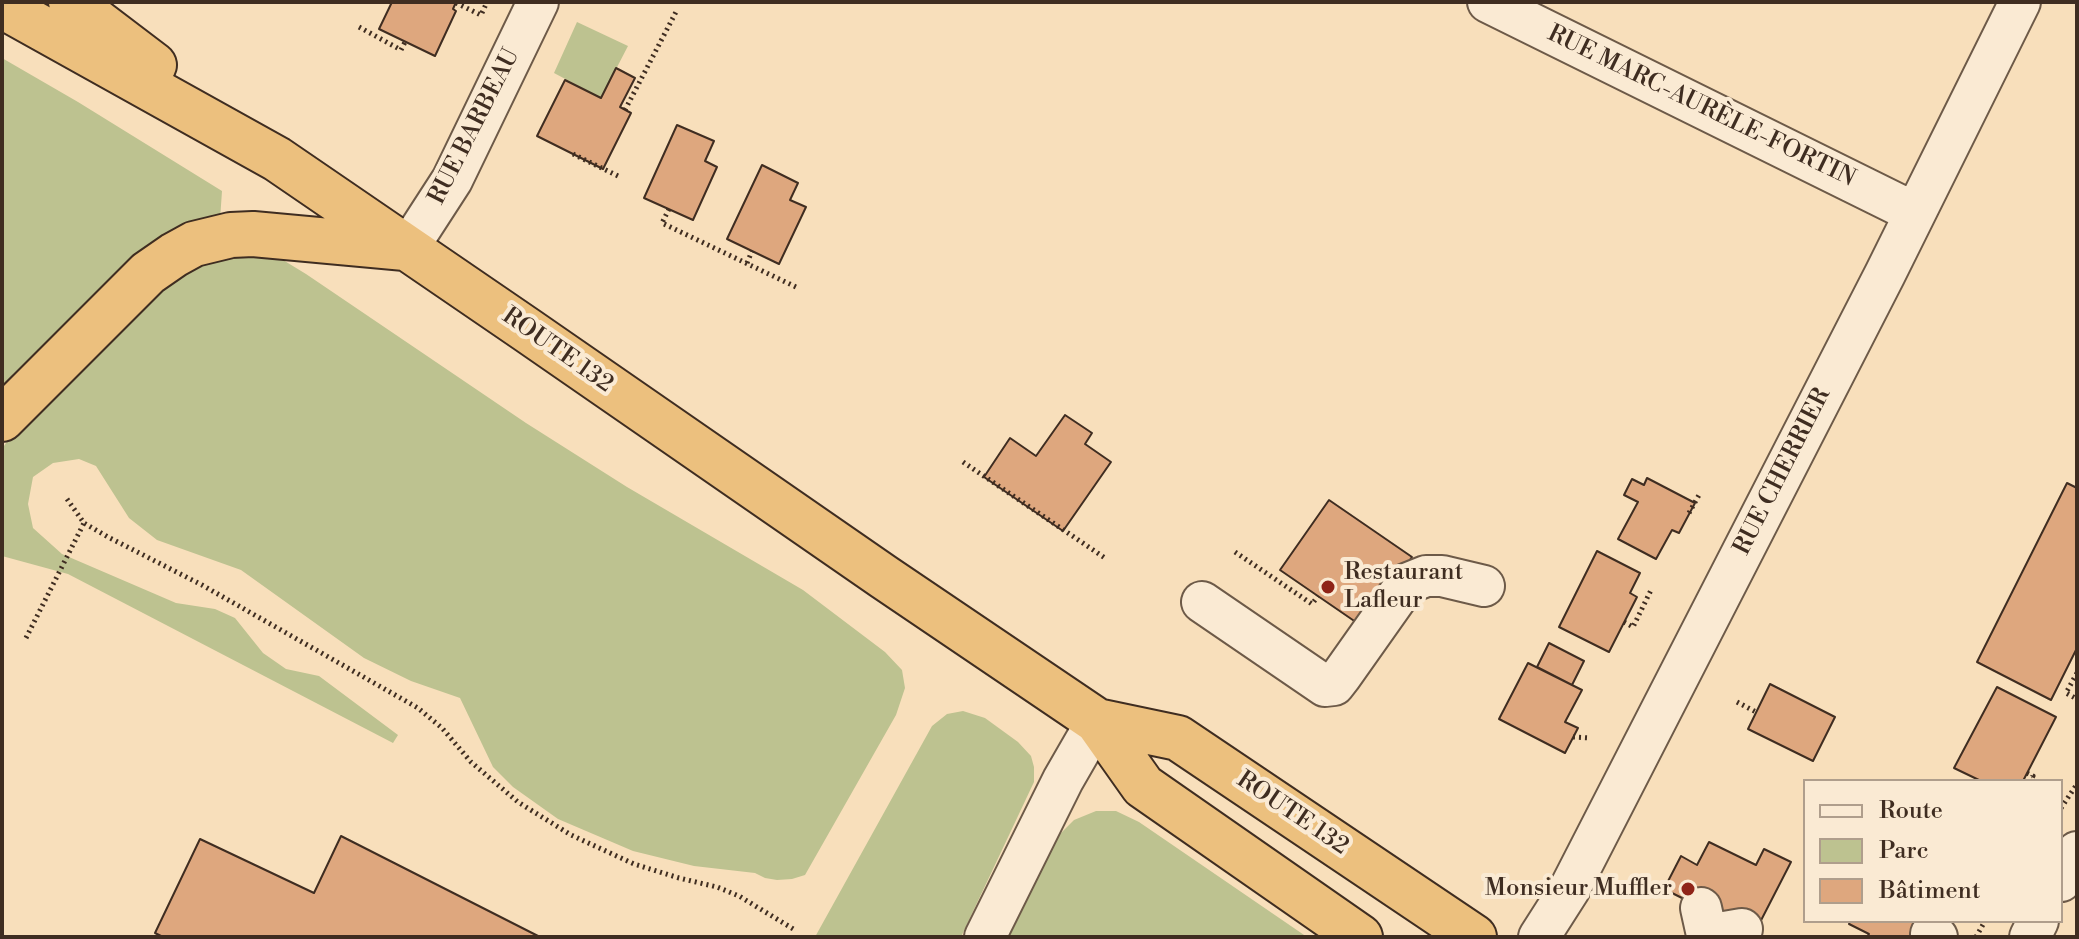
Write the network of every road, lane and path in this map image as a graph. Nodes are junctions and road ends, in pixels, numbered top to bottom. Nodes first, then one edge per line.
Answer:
1 (71, 2) edge
2 (487, 2) edge
3 (538, 2) edge
4 (1488, 2) edge
5 (2020, 2) edge
6 (456, 3) edge
7 (2, 6) edge
8 (677, 10) dead end
9 (359, 27) dead end
10 (405, 42) dead end
11 (625, 110) dead end
12 (573, 154) dead end
13 (277, 159) junction
14 (620, 177) dead end
15 (669, 209) dead end
16 (1915, 213) junction
17 (408, 248) junction
18 (752, 251) dead end
19 (747, 263) junction
20 (796, 287) dead end
21 (2, 419) edge
22 (963, 462) dead end
23 (1699, 495) dead end
24 (67, 499) dead end
25 (1689, 513) dead end
26 (84, 523) junction
27 (1235, 552) dead end
28 (1105, 558) dead end
29 (1484, 586) dead end
30 (1652, 588) dead end
31 (1318, 596) dead end
32 (1202, 602) dead end
33 (1624, 622) dead end
34 (26, 638) dead end
35 (2077, 673) edge
36 (2061, 679) dead end
37 (2071, 684) junction
38 (2077, 699) edge
39 (1737, 702) dead end
40 (1756, 712) dead end
41 (1097, 721) junction
42 (1573, 737) dead end
43 (1590, 738) dead end
44 (2027, 773) dead end
45 (2031, 779) edge
46 (2077, 784) edge
47 (2063, 805) edge
48 (2077, 852) edge
49 (2063, 877) edge
50 (1701, 908) dead end
51 (1742, 929) dead end
52 (795, 930) dead end
53 (985, 937) edge
54 (1360, 937) edge
55 (1474, 937) edge
56 (1539, 937) edge

1 - 13 highway
2 - 6 path
3 - 17 street, RUE BARBEAU
4 - 16 street, RUE MARC-AURÈLE-FORTIN
5 - 16 street, RUE CHERRIER
7 - 13 highway, ROUTE 132
8 - 11 path
9 - 10 path
12 - 14 path
13 - 17 highway, ROUTE 132
15 - 19 path
16 - 56 street, RUE CHERRIER
17 - 21 highway
17 - 41 highway, ROUTE 132
18 - 19 path
19 - 20 path
22 - 28 path
23 - 25 path
24 - 26 path
26 - 34 path
26 - 52 path
27 - 31 path
29 - 32 street
30 - 33 path
35 - 37 path
36 - 37 path
37 - 38 path
39 - 40 path
41 - 53 street
41 - 54 highway, ROUTE 132
41 - 55 highway, ROUTE 132
42 - 43 path
44 - 45 path
46 - 47 path
48 - 49 street
50 - 51 street

